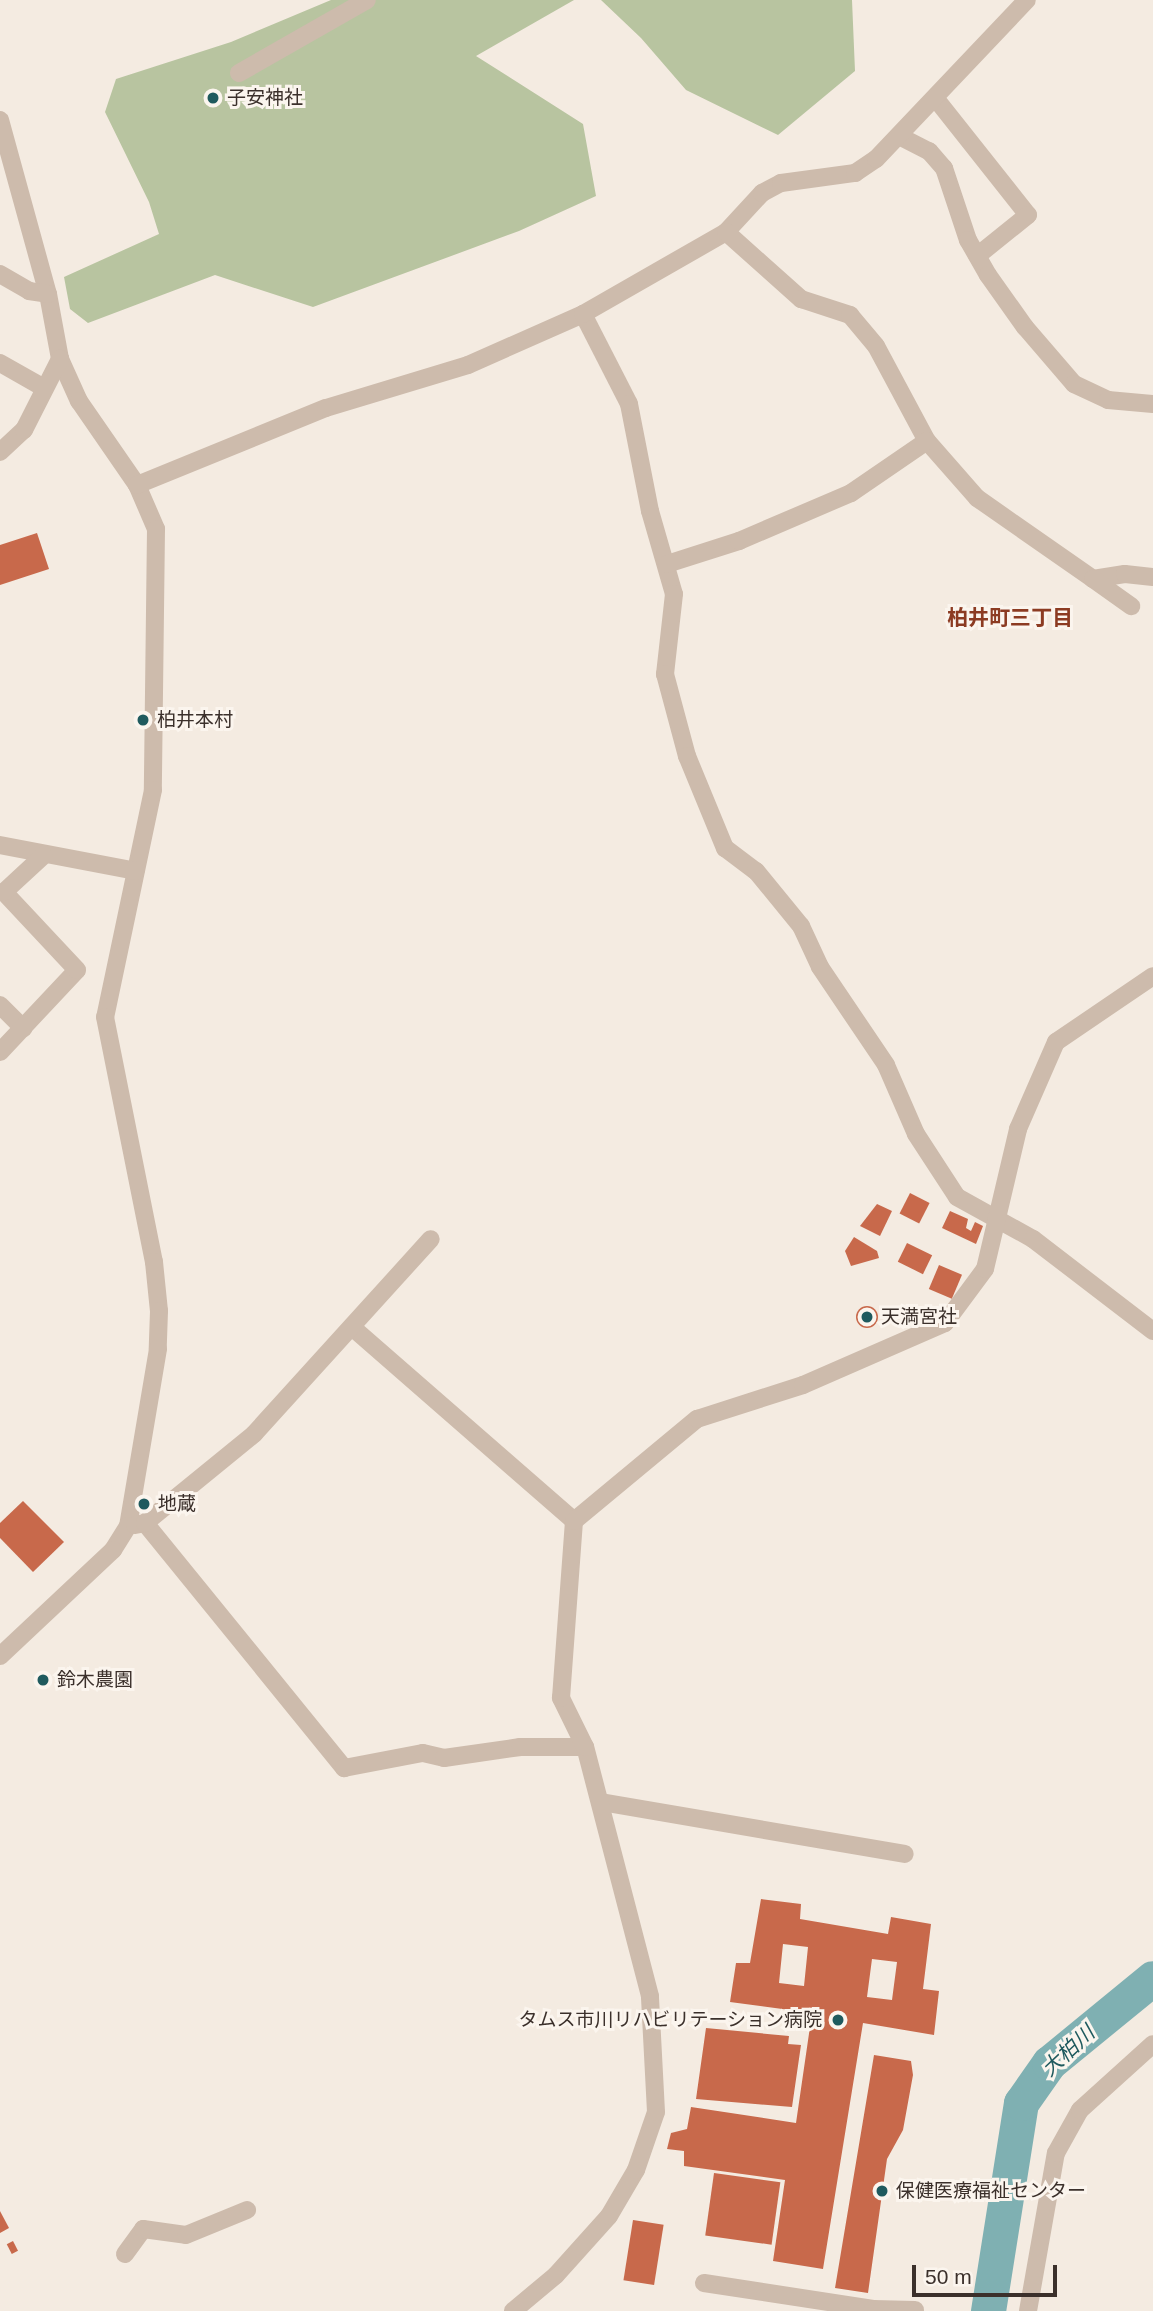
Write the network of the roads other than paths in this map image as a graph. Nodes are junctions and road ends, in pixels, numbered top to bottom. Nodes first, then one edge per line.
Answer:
1 (367, 0) edge
2 (1027, 0) edge
3 (239, 73) dead end
4 (936, 99) junction
5 (0, 120) edge
6 (899, 136) junction
7 (726, 233) junction
8 (977, 256) junction
9 (0, 274) edge
10 (48, 294) junction
11 (583, 314) junction
12 (60, 359) junction
13 (0, 363) edge
14 (44, 388) junction
15 (1153, 404) edge
16 (927, 441) junction
17 (0, 452) edge
18 (137, 485) junction
19 (667, 564) junction
20 (1153, 577) edge
21 (1093, 579) junction
22 (1131, 606) dead end
23 (0, 845) edge
24 (44, 855) junction
25 (136, 871) junction
26 (1153, 976) edge
27 (0, 1005) edge
28 (23, 1028) junction
29 (0, 1052) edge
30 (998, 1219) junction
31 (431, 1239) dead end
32 (353, 1328) junction
33 (1153, 1331) edge
34 (574, 1521) junction
35 (136, 1525) junction
36 (0, 1656) edge
37 (585, 1747) junction
38 (601, 1802) junction
39 (905, 1854) dead end
40 (1153, 2044) edge
41 (247, 2210) dead end
42 (125, 2254) dead end
43 (704, 2283) dead end
44 (915, 2310) edge
45 (513, 2311) edge
46 (1028, 2311) edge

1 - 3 street
2 - 4 street
4 - 6 street
4 - 8 street
5 - 10 street
6 - 7 street
6 - 8 street
7 - 11 street
7 - 16 street
8 - 15 street
9 - 10 street
10 - 12 street
11 - 18 street
11 - 19 street
12 - 14 street
12 - 18 street
13 - 14 street
14 - 17 street
16 - 19 street
16 - 21 street
18 - 25 street
19 - 30 street
20 - 21 street
21 - 22 street
23 - 24 street
24 - 25 street
24 - 28 street
25 - 35 street
26 - 30 street
27 - 28 street
28 - 29 street
30 - 33 street
30 - 34 street
31 - 32 street
32 - 34 street
32 - 35 street
34 - 37 street
35 - 36 street
35 - 37 street
37 - 38 street
38 - 39 street
38 - 45 street
40 - 46 street
41 - 42 street
43 - 44 street

